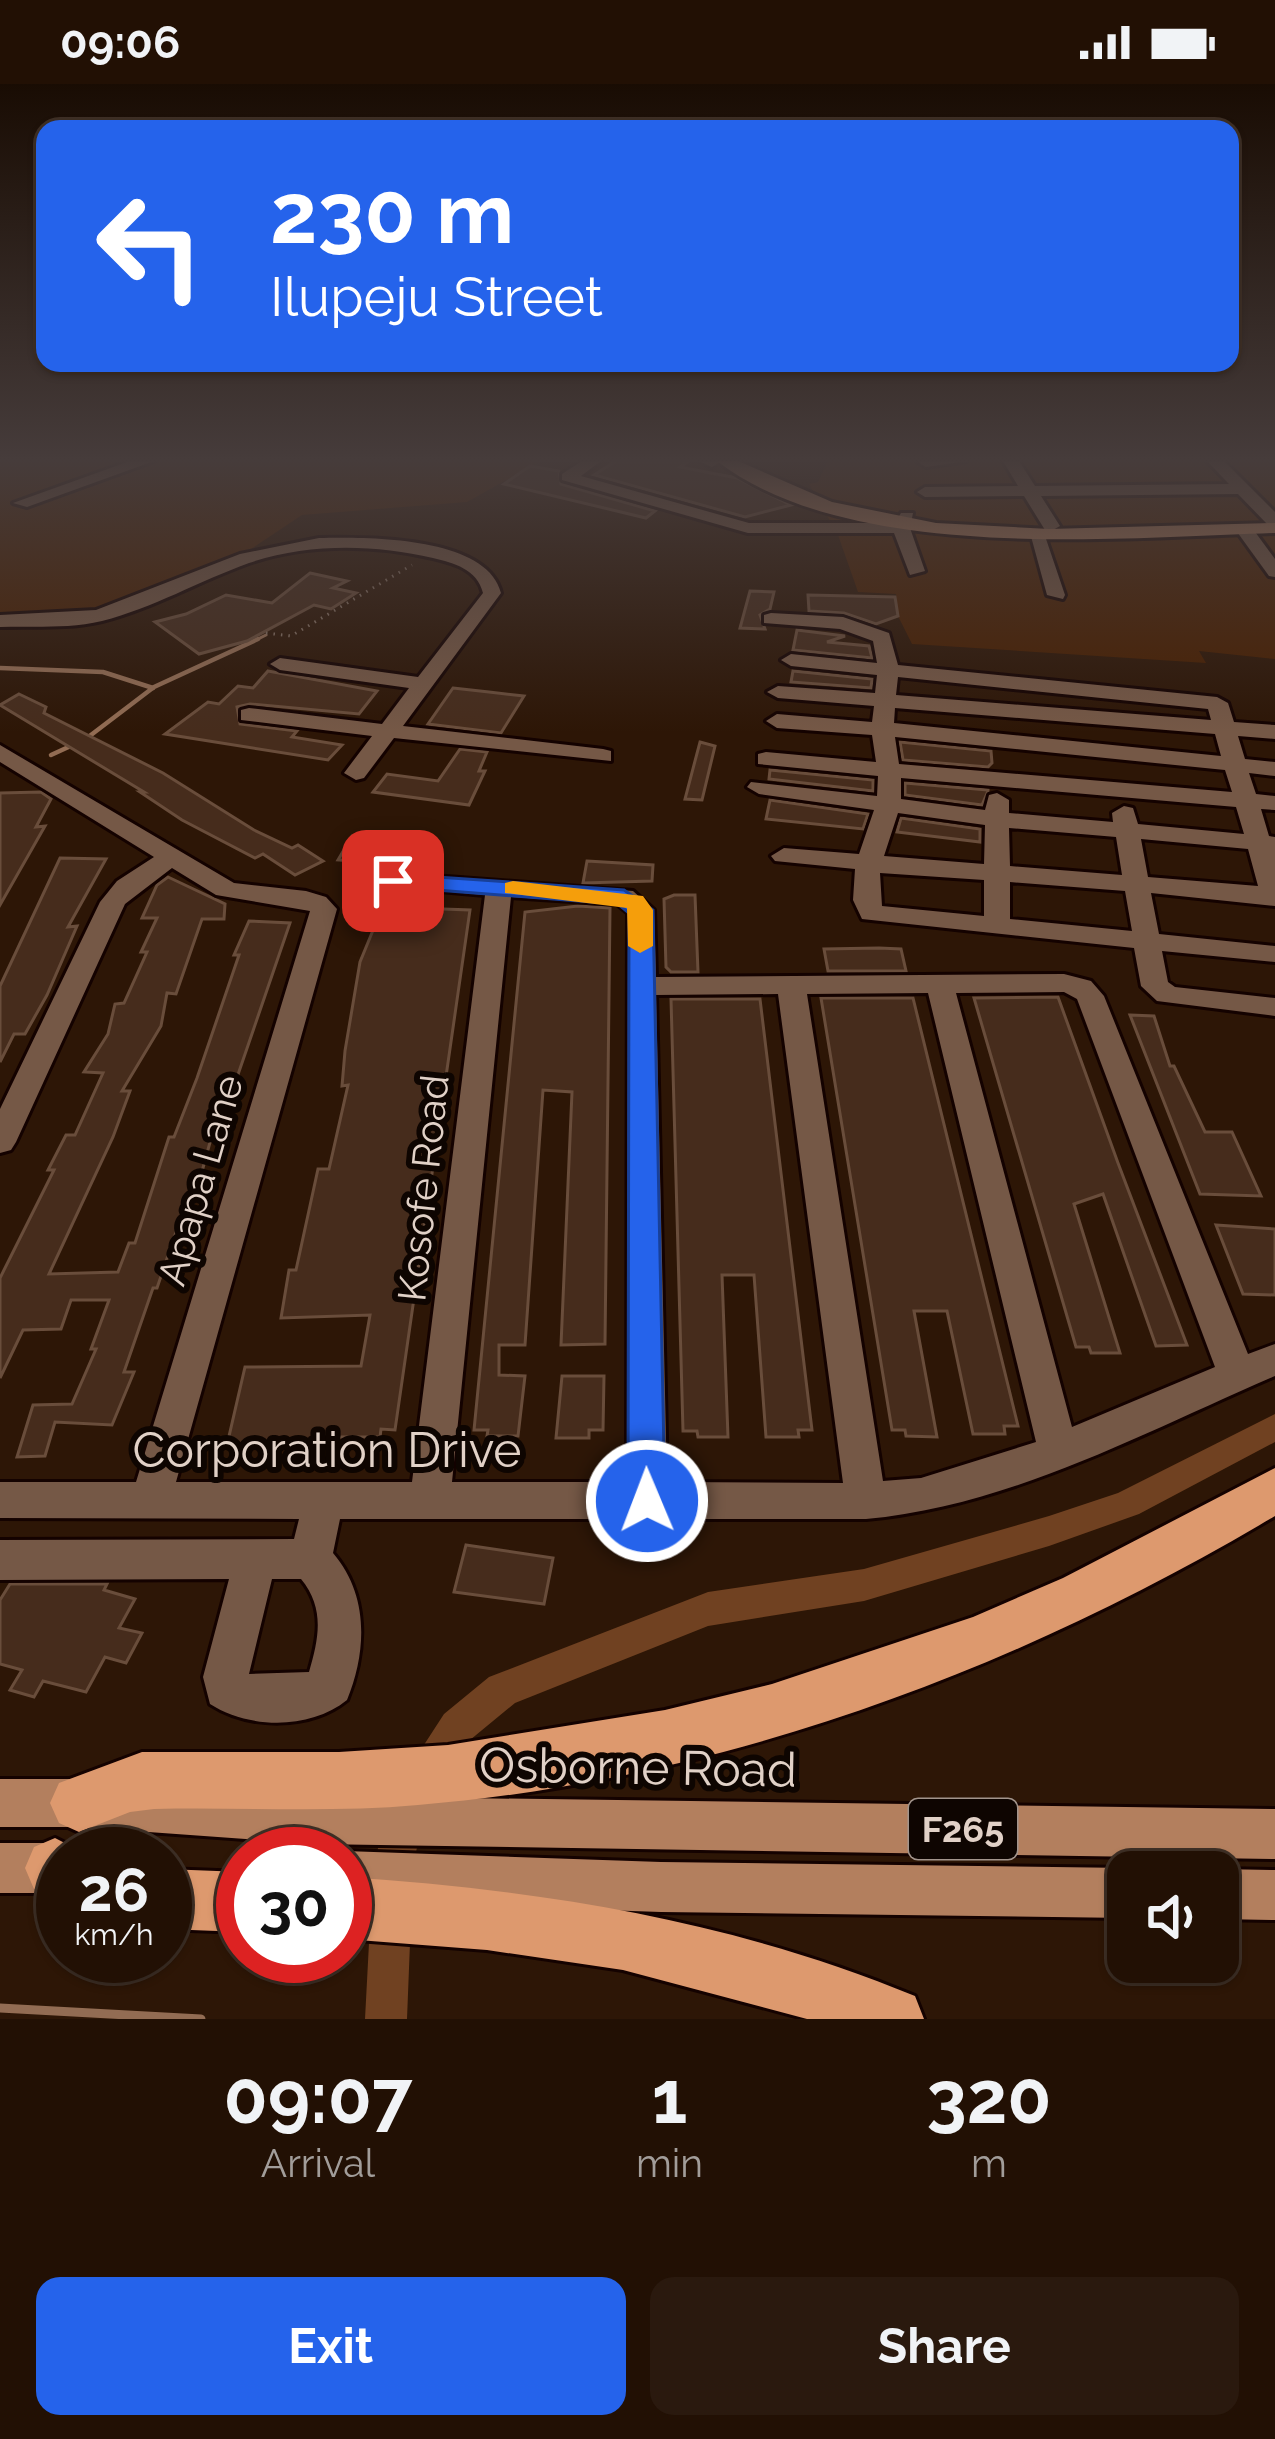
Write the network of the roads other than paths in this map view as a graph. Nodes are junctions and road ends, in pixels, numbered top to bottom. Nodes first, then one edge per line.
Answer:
1 (273, 551) edge
2 (416, 551) edge
3 (912, 551) edge
4 (1047, 551) edge
5 (916, 571) dead end
6 (1056, 595) dead end
7 (771, 619) dead end
8 (0, 621) edge
9 (791, 660) dead end
10 (885, 660) junction
11 (280, 664) dead end
12 (999, 681) junction
13 (425, 684) junction
14 (1041, 685) junction
15 (1100, 689) junction
16 (778, 692) dead end
17 (888, 701) junction
18 (999, 709) junction
19 (248, 715) dead end
20 (1109, 720) junction
21 (777, 721) dead end
22 (883, 729) junction
23 (1227, 730) junction
24 (1275, 732) edge
25 (388, 733) junction
26 (998, 738) junction
27 (0, 752) edge
28 (1113, 752) junction
29 (603, 756) dead end
30 (766, 759) dead end
31 (1238, 766) junction
32 (891, 768) junction
33 (1275, 769) edge
34 (356, 773) dead end
35 (34, 775) junction
36 (997, 779) junction
37 (759, 787) dead end
38 (0, 789) edge
39 (1120, 791) junction
40 (1249, 801) junction
41 (889, 802) junction
42 (1275, 803) edge
43 (996, 818) junction
44 (1127, 831) junction
45 (1269, 843) edge
46 (784, 856) dead end
47 (171, 857) junction
48 (869, 861) junction
49 (995, 870) junction
50 (393, 881) dead end
51 (1137, 883) junction
52 (500, 887) junction
53 (1275, 896) edge
54 (997, 926) junction
55 (1147, 941) junction
56 (1275, 953) edge
57 (791, 985) junction
58 (940, 985) junction
59 (639, 986) junction
60 (1275, 1007) edge
61 (0, 1142) edge
62 (1275, 1359) edge
63 (1238, 1377) junction
64 (1058, 1450) junction
65 (1275, 1490) edge
66 (430, 1499) junction
67 (0, 1500) edge
68 (323, 1500) junction
69 (647, 1501) junction
70 (866, 1501) junction
71 (150, 1502) junction
72 (255, 1559) junction
73 (311, 1559) junction
74 (0, 1560) edge
75 (488, 1795) junction
76 (0, 1803) edge
77 (80, 1804) joint
78 (1275, 1834) edge
79 (372, 1881) edge
80 (1107, 1893) edge
81 (1239, 1894) edge
82 (1275, 1895) edge
83 (479, 1899) junction
84 (372, 1906) edge
85 (892, 2019) edge

1 - 8 street
2 - 13 street
3 - 5 street
4 - 6 street
7 - 10 street
9 - 10 street
10 - 12 street
10 - 14 street
10 - 17 street
11 - 13 street
12 - 14 street
12 - 18 street
13 - 25 street
14 - 15 street
15 - 20 street
15 - 23 street
16 - 17 street
17 - 18 street
17 - 22 street
18 - 20 street
18 - 26 street
19 - 25 street
20 - 23 street
20 - 28 street
21 - 22 street
22 - 26 street
22 - 32 street
23 - 24 street
23 - 31 street
25 - 29 street
25 - 34 street
26 - 28 street
26 - 36 street
27 - 35 street
28 - 31 street
28 - 39 street
30 - 32 street
31 - 33 street
31 - 40 street
32 - 36 street
32 - 41 street
35 - 38 street
35 - 47 street
36 - 39 street
36 - 43 street
37 - 41 street
39 - 40 street
39 - 44 street
40 - 42 street
40 - 45 street
41 - 43 street
41 - 48 street
43 - 44 street
43 - 49 street
44 - 45 street
44 - 51 street
45 - 53 street
46 - 48 street
47 - 61 street
47 - 71 street, Apapa Lane
48 - 49 street
48 - 54 street
49 - 51 street
49 - 54 street
50 - 52 street
51 - 53 street
51 - 55 street
52 - 59 street
52 - 66 street, Kosofe Road
54 - 55 street
55 - 56 street
55 - 60 street
57 - 58 street
57 - 59 street
57 - 70 street
58 - 63 street
58 - 64 street
59 - 69 street
62 - 63 street, Corporation Drive
63 - 64 street, Corporation Drive
64 - 70 street, Corporation Drive
65 - 75 highway
66 - 68 street, Corporation Drive
66 - 69 street, Corporation Drive
67 - 71 street, Corporation Drive
68 - 71 street, Corporation Drive
68 - 73 street
69 - 70 street, Corporation Drive
72 - 73 street
72 - 73 street
72 - 74 street
75 - 77 highway
75 - 78 main road, Osborne Road / F265
76 - 77 main road
79 - 83 main road
80 - 83 main road
81 - 82 main road
83 - 84 highway
83 - 85 highway

